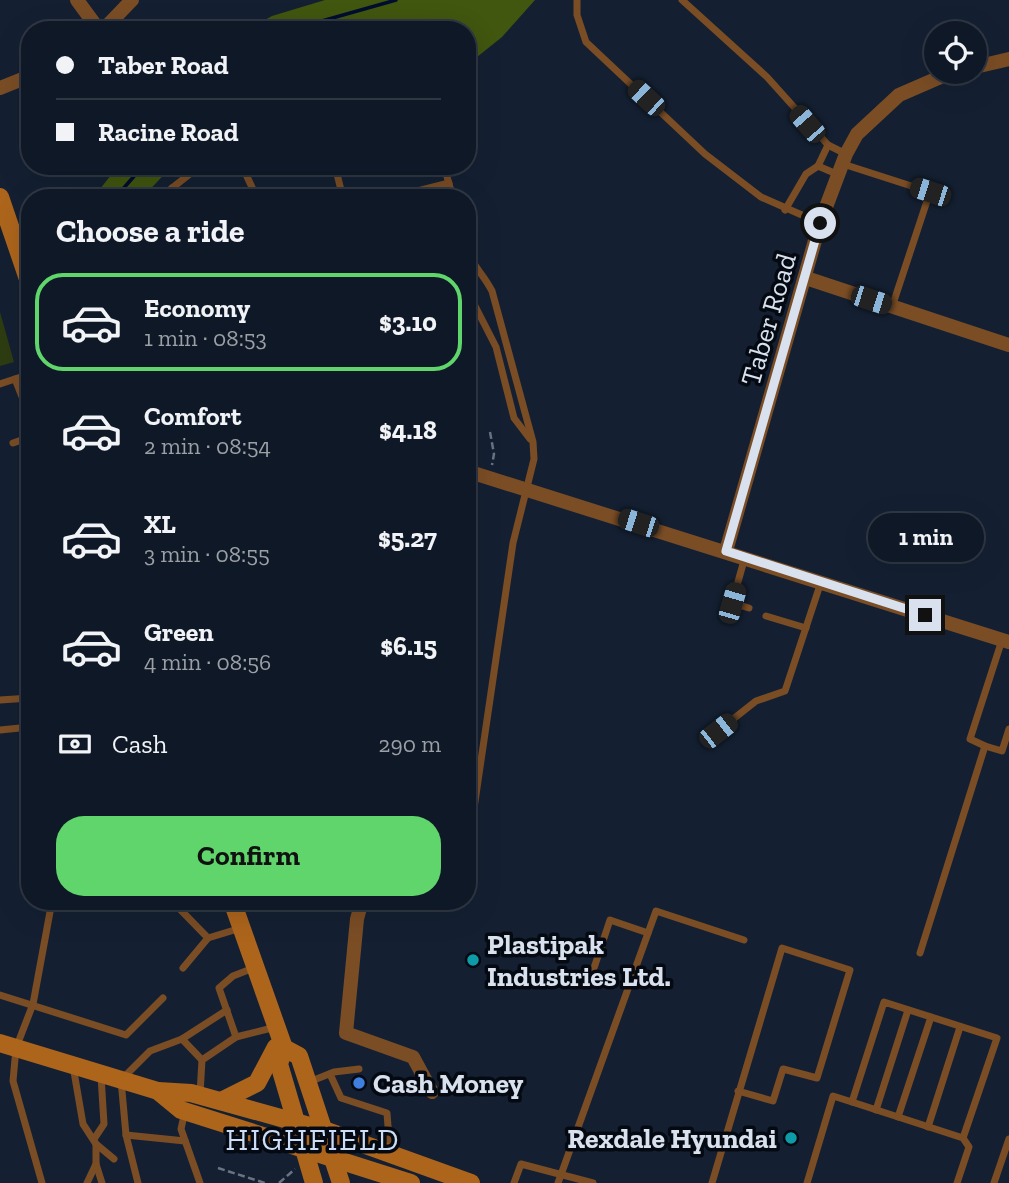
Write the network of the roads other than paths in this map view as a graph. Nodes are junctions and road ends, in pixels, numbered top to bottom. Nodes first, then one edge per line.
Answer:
1 (76, 0) edge
2 (132, 0) edge
3 (577, 0) edge
4 (682, 0) edge
5 (94, 21) edge
6 (110, 21) edge
7 (1009, 59) edge
8 (987, 64) edge
9 (21, 80) edge
10 (924, 84) edge
11 (0, 88) edge
12 (828, 145) junction
13 (842, 164) junction
14 (818, 166) junction
15 (189, 175) edge
16 (447, 175) edge
17 (449, 183) junction
18 (172, 188) edge
19 (425, 189) edge
20 (451, 189) edge
21 (0, 197) edge
22 (785, 210) junction
23 (820, 223) junction
24 (21, 259) edge
25 (476, 272) edge
26 (806, 278) junction
27 (892, 307) junction
28 (476, 310) edge
29 (1009, 345) edge
30 (21, 377) edge
31 (15, 379) junction
32 (0, 384) edge
33 (21, 394) edge
34 (21, 440) edge
35 (533, 442) junction
36 (13, 443) dead end
37 (476, 474) edge
38 (528, 488) junction
39 (726, 551) junction
40 (745, 557) junction
41 (821, 581) junction
42 (749, 608) dead end
43 (766, 616) dead end
44 (806, 628) junction
45 (1006, 641) edge
46 (21, 699) edge
47 (0, 700) edge
48 (21, 728) edge
49 (1009, 729) edge
50 (0, 730) edge
51 (718, 731) dead end
52 (985, 746) junction
53 (476, 795) edge
54 (50, 910) edge
55 (181, 910) edge
56 (235, 910) edge
57 (360, 910) edge
58 (241, 928) junction
59 (648, 933) junction
60 (208, 938) junction
61 (744, 940) dead end
62 (920, 953) dead end
63 (257, 966) junction
64 (183, 968) dead end
65 (590, 980) dead end
66 (0, 995) edge
67 (163, 998) dead end
68 (33, 1004) junction
69 (227, 1010) junction
70 (908, 1010) junction
71 (931, 1017) junction
72 (960, 1027) junction
73 (236, 1037) junction
74 (280, 1038) junction
75 (183, 1039) junction
76 (8, 1045) edge
77 (202, 1060) junction
78 (73, 1066) junction
79 (359, 1069) dead end
80 (101, 1074) junction
81 (330, 1074) junction
82 (121, 1080) junction
83 (308, 1083) junction
84 (158, 1091) junction
85 (738, 1091) junction
86 (432, 1092) dead end
87 (200, 1095) junction
88 (221, 1101) junction
89 (852, 1102) junction
90 (876, 1110) junction
91 (185, 1111) junction
92 (898, 1117) junction
93 (295, 1122) junction
94 (928, 1127) junction
95 (324, 1130) junction
96 (126, 1135) junction
97 (963, 1138) junction
98 (1009, 1139) edge
99 (95, 1141) junction
100 (185, 1141) junction
101 (304, 1148) junction
102 (390, 1154) junction
103 (332, 1156) junction
104 (114, 1159) dead end
105 (96, 1164) junction
106 (91, 1173) junction
107 (561, 1174) junction
108 (42, 1183) edge
109 (87, 1183) edge
110 (94, 1183) edge
111 (102, 1183) edge
112 (138, 1183) edge
113 (200, 1183) edge
114 (314, 1183) edge
115 (341, 1183) edge
116 (411, 1183) edge
117 (471, 1183) edge
118 (514, 1183) edge
119 (558, 1183) edge
120 (593, 1183) edge
121 (712, 1183) edge
122 (807, 1183) edge
123 (957, 1183) edge
124 (994, 1183) edge

1 - 5 street
2 - 6 street
3 - 22 lane
4 - 12 lane
7 - 8 street
9 - 11 street
10 - 13 street, Taber Road
12 - 13 lane
12 - 14 lane
13 - 14 lane
13 - 23 street, Taber Road
13 - 27 lane
14 - 22 lane
15 - 18 lane
16 - 17 lane
17 - 19 lane
17 - 20 lane
21 - 24 main road
22 - 23 lane
23 - 26 street, Taber Road
25 - 35 lane
26 - 27 street
26 - 39 street, Taber Road
27 - 29 street
28 - 35 lane
30 - 31 lane
31 - 32 lane
31 - 33 lane
34 - 36 lane
35 - 38 lane
37 - 38 street
38 - 39 street
38 - 53 lane
39 - 40 street
40 - 41 street
40 - 42 lane
41 - 44 lane
41 - 45 street
43 - 44 lane
44 - 51 lane
45 - 52 lane
46 - 47 lane
48 - 50 lane
49 - 52 lane
52 - 62 lane
54 - 68 lane
55 - 60 lane
56 - 58 main road
57 - 86 street
58 - 60 lane
58 - 63 main road
59 - 61 lane
59 - 65 lane
59 - 107 lane
60 - 64 lane
63 - 69 lane
63 - 74 main road
66 - 68 lane
67 - 68 lane
68 - 76 lane
69 - 73 lane
69 - 75 lane
70 - 71 lane
70 - 89 lane
70 - 90 lane
71 - 72 lane
71 - 92 lane
72 - 94 lane
72 - 97 lane
73 - 74 lane
73 - 77 lane
74 - 83 main road
74 - 88 main road
74 - 93 main road
75 - 77 lane
75 - 82 lane
76 - 78 main road
76 - 108 lane
77 - 87 lane
78 - 80 main road
78 - 99 lane
79 - 81 lane
80 - 82 main road
80 - 99 lane
81 - 83 lane
81 - 102 lane
82 - 84 main road
82 - 96 lane
83 - 95 main road
84 - 87 main road
84 - 91 main road
85 - 85 lane
85 - 121 lane
87 - 88 main road
88 - 93 main road
89 - 90 lane
89 - 122 lane
90 - 92 lane
91 - 100 lane
91 - 101 main road
92 - 94 lane
93 - 95 main road
93 - 101 main road
94 - 97 lane
95 - 102 main road
95 - 103 main road
96 - 100 lane
96 - 112 lane
97 - 123 lane
98 - 124 lane
99 - 104 lane
99 - 105 lane
100 - 113 lane
101 - 103 main road
101 - 114 main road
102 - 117 main road
103 - 115 main road
103 - 116 main road
105 - 106 lane
105 - 111 lane
106 - 109 lane
106 - 110 lane
107 - 118 lane
107 - 119 lane
107 - 120 lane

